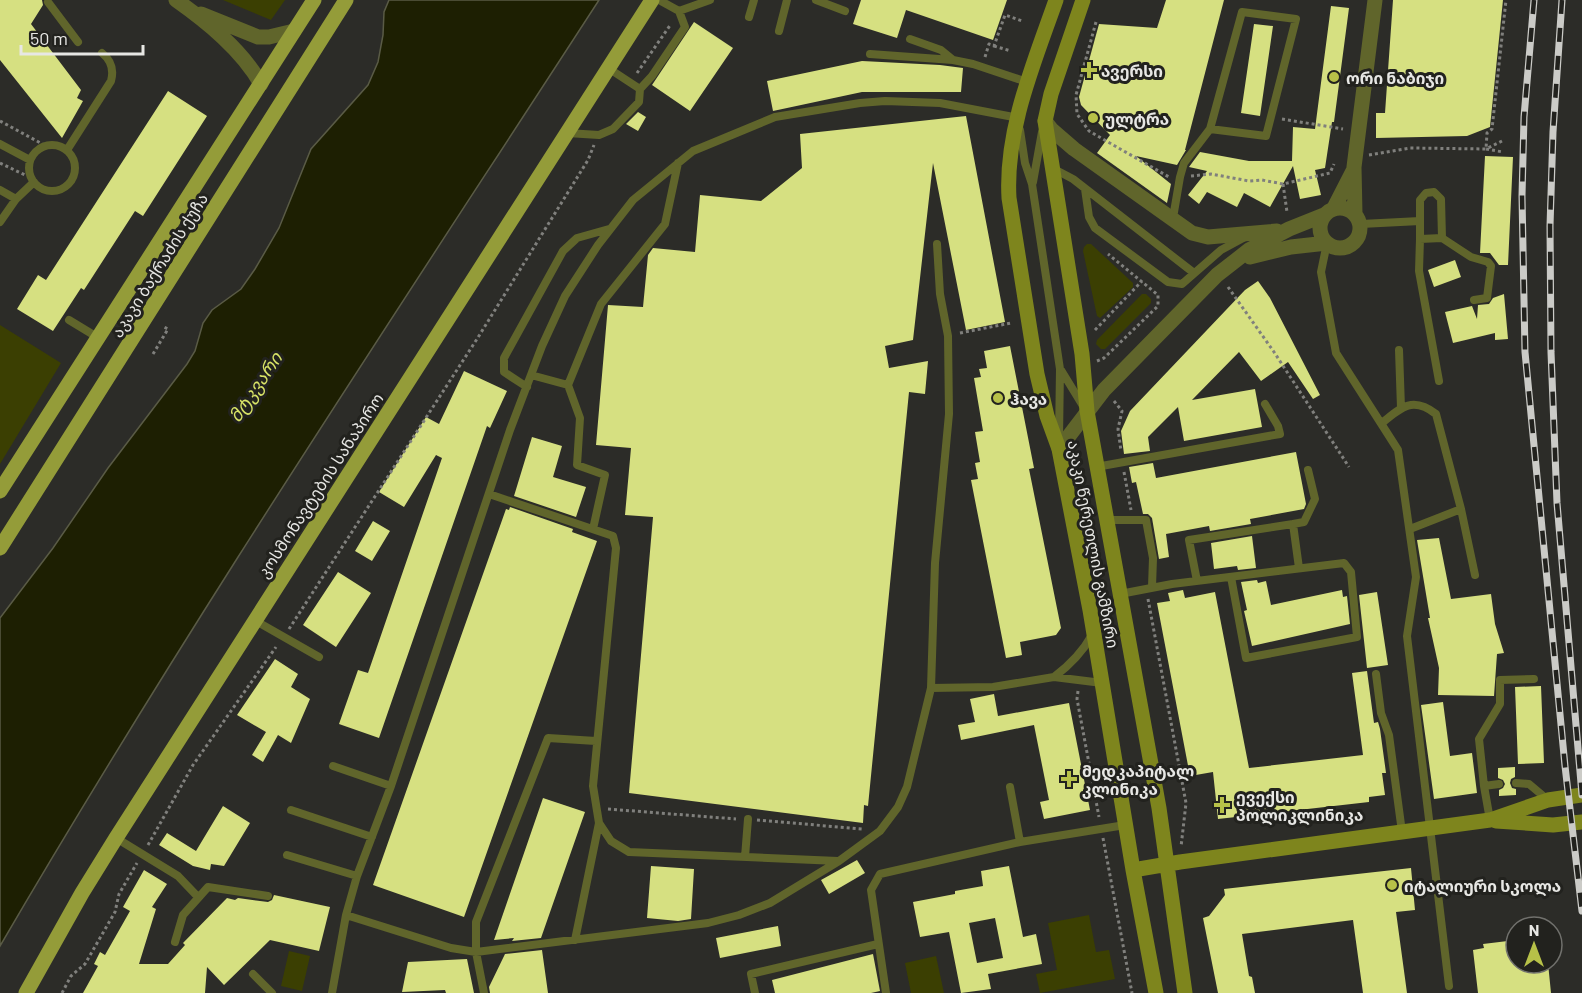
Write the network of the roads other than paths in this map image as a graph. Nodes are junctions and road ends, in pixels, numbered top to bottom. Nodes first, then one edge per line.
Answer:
1 (314, 0) edge
2 (346, 0) edge
3 (652, 0) edge
4 (659, 0) edge
5 (710, 0) edge
6 (754, 0) edge
7 (787, 0) edge
8 (816, 0) edge
9 (1056, 0) edge
10 (1083, 0) edge
11 (1375, 0) edge
12 (48, 2) dead end
13 (181, 4) edge
14 (679, 11) junction
15 (845, 11) dead end
16 (749, 17) dead end
17 (294, 31) junction
18 (779, 31) dead end
19 (910, 39) dead end
20 (78, 42) dead end
21 (102, 53) dead end
22 (870, 54) dead end
23 (953, 60) junction
24 (608, 68) junction
25 (1028, 82) junction
26 (261, 84) junction
27 (640, 89) junction
28 (1019, 117) junction
29 (1045, 121) junction
30 (1210, 129) junction
31 (567, 133) junction
32 (0, 144) edge
33 (67, 150) junction
34 (30, 160) junction
35 (678, 164) junction
36 (1354, 167) junction
37 (1054, 169) junction
38 (33, 180) junction
39 (1032, 184) junction
40 (1085, 189) junction
41 (0, 190) edge
42 (16, 199) junction
43 (1329, 212) junction
44 (2, 217) edge
45 (1170, 219) junction
46 (1358, 219) junction
47 (1420, 222) junction
48 (610, 229) junction
49 (1289, 229) junction
50 (1252, 234) junction
51 (1420, 238) junction
52 (1442, 238) junction
53 (1327, 243) junction
54 (937, 244) dead end
55 (1232, 263) junction
56 (1194, 273) junction
57 (1474, 300) dead end
58 (69, 320) dead end
59 (97, 337) junction
60 (1399, 350) dead end
61 (1060, 369) junction
62 (531, 375) junction
63 (1439, 381) dead end
64 (568, 385) junction
65 (527, 387) junction
66 (1265, 404) dead end
67 (1401, 408) junction
68 (1087, 411) junction
69 (1382, 423) junction
70 (1059, 449) junction
71 (1096, 467) junction
72 (1308, 470) dead end
73 (0, 491) edge
74 (489, 494) junction
75 (1461, 509) junction
76 (1106, 520) junction
77 (1293, 524) junction
78 (593, 529) junction
79 (1410, 529) junction
80 (0, 548) edge
81 (1299, 568) junction
82 (1475, 575) dead end
83 (1231, 577) junction
84 (1197, 581) junction
85 (1149, 588) junction
86 (1120, 594) junction
87 (254, 621) junction
88 (1094, 631) junction
89 (319, 657) dead end
90 (1376, 674) dead end
91 (1054, 677) junction
92 (1534, 679) dead end
93 (1102, 683) junction
94 (932, 688) junction
95 (596, 741) junction
96 (333, 766) dead end
97 (1516, 783) dead end
98 (1499, 784) dead end
99 (391, 786) junction
100 (1484, 786) junction
101 (1010, 788) dead end
102 (1582, 795) edge
103 (1548, 800) junction
104 (291, 810) dead end
105 (748, 819) dead end
106 (1490, 820) junction
107 (1582, 822) edge
108 (599, 823) junction
109 (1125, 825) junction
110 (1431, 828) junction
111 (1402, 832) junction
112 (372, 837) junction
113 (116, 838) junction
114 (1020, 842) junction
115 (286, 855) dead end
116 (745, 857) junction
117 (839, 861) junction
118 (1167, 865) junction
119 (1133, 870) junction
120 (357, 876) junction
121 (268, 896) dead end
122 (198, 897) junction
123 (346, 915) junction
124 (575, 939) junction
125 (175, 942) dead end
126 (878, 944) junction
127 (476, 952) junction
128 (253, 975) dead end
129 (1449, 986) dead end
130 (26, 993) edge
131 (272, 993) edge
132 (332, 993) edge
133 (484, 993) edge
134 (755, 993) edge
135 (886, 993) edge
136 (1156, 993) edge
137 (1185, 993) edge

1 - 17 main road, აკაკი ბაქრაძის ქუჩა
2 - 80 main road, აკაკი ბაქრაძის ქუჩა
3 - 24 main road, კოსმონავტების სანაპირო
4 - 14 lane
5 - 14 lane
6 - 16 lane
7 - 18 lane
8 - 15 lane
9 - 25 main road, აკაკი წერეთლის გამზირი
10 - 29 main road, აკაკი წერეთლის გამზირი
11 - 36 street
12 - 20 lane
13 - 17 street
13 - 26 street
14 - 27 lane
17 - 26 main road, აკაკი ბაქრაძის ქუჩა
19 - 23 lane
21 - 33 lane
22 - 23 lane
23 - 25 lane
24 - 27 lane
24 - 31 main road, კოსმონავტების სანაპირო
25 - 28 main road, აკაკი წერეთლის გამზირი
26 - 59 main road, აკაკი ბაქრაძის ქუჩა
27 - 31 lane
28 - 35 lane
28 - 39 lane
28 - 70 main road, აკაკი წერეთლის გამზირი
29 - 37 main road, აკაკი წერეთლის გამზირი
29 - 39 lane
29 - 45 street
30 - 30 lane
30 - 45 lane
31 - 87 main road, კოსმონავტების სანაპირო
32 - 34 lane
33 - 34 lane
33 - 38 lane
34 - 38 lane
35 - 48 lane
35 - 64 lane
36 - 43 street
36 - 46 street
37 - 40 lane
37 - 68 main road, აკაკი წერეთლის გამზირი
38 - 42 lane
39 - 61 lane
40 - 56 lane
40 - 56 lane
41 - 42 lane
42 - 44 lane
43 - 46 street
43 - 49 street
43 - 53 street
45 - 50 street
46 - 47 lane
46 - 53 street
47 - 51 lane
47 - 52 lane
48 - 62 lane
48 - 65 lane
49 - 50 street
49 - 55 street
50 - 56 lane
51 - 52 lane
51 - 63 lane
52 - 57 lane
53 - 55 street
53 - 69 lane
54 - 94 lane
55 - 68 street
58 - 59 lane
59 - 73 main road, აკაკი ბაქრაძის ქუჩა
60 - 67 lane
61 - 68 lane
61 - 70 lane
62 - 64 lane
62 - 65 lane
64 - 78 lane
65 - 74 lane
66 - 71 lane
67 - 69 lane
67 - 75 lane
68 - 70 street
68 - 71 main road, აკაკი წერეთლის გამზირი
69 - 79 lane
70 - 88 main road, აკაკი წერეთლის გამზირი
71 - 76 main road, აკაკი წერეთლის გამზირი
72 - 77 lane
74 - 78 lane
74 - 99 lane
75 - 79 lane
75 - 82 lane
76 - 85 lane
76 - 86 main road, აკაკი წერეთლის გამზირი
77 - 81 lane
77 - 84 lane
78 - 95 lane
79 - 110 lane
81 - 83 lane
81 - 83 lane
83 - 84 lane
84 - 85 lane
85 - 86 lane
86 - 118 main road, აკაკი წერეთლის გამზირი
87 - 89 lane
87 - 113 main road, კოსმონავტების სანაპირო
88 - 91 lane
88 - 93 main road, აკაკი წერეთლის გამზირი
90 - 111 lane
91 - 93 lane
91 - 94 lane
92 - 100 lane
93 - 109 main road, აკაკი წერეთლის გამზირი
94 - 117 lane
95 - 108 lane
95 - 127 lane
96 - 99 lane
97 - 103 lane
98 - 100 lane
99 - 112 lane
100 - 106 lane
101 - 114 lane
102 - 103 main road
103 - 106 main road
104 - 112 lane
105 - 116 lane
106 - 107 main road
106 - 110 main road
108 - 116 lane
108 - 124 lane
109 - 114 lane
109 - 119 main road, აკაკი წერეთლის გამზირი
110 - 111 main road
110 - 129 lane
111 - 118 main road
112 - 120 lane
113 - 122 lane
113 - 130 main road, კოსმონავტების სანაპირო
114 - 126 lane
115 - 120 lane
116 - 117 lane
117 - 124 lane
118 - 119 main road
118 - 137 main road, აკაკი წერეთლის გამზირი
119 - 136 main road, აკაკი წერეთლის გამზირი
120 - 123 lane
121 - 122 lane
122 - 125 lane
123 - 127 lane
123 - 132 lane
124 - 127 lane
126 - 134 lane
126 - 135 lane
127 - 133 lane
128 - 131 lane

